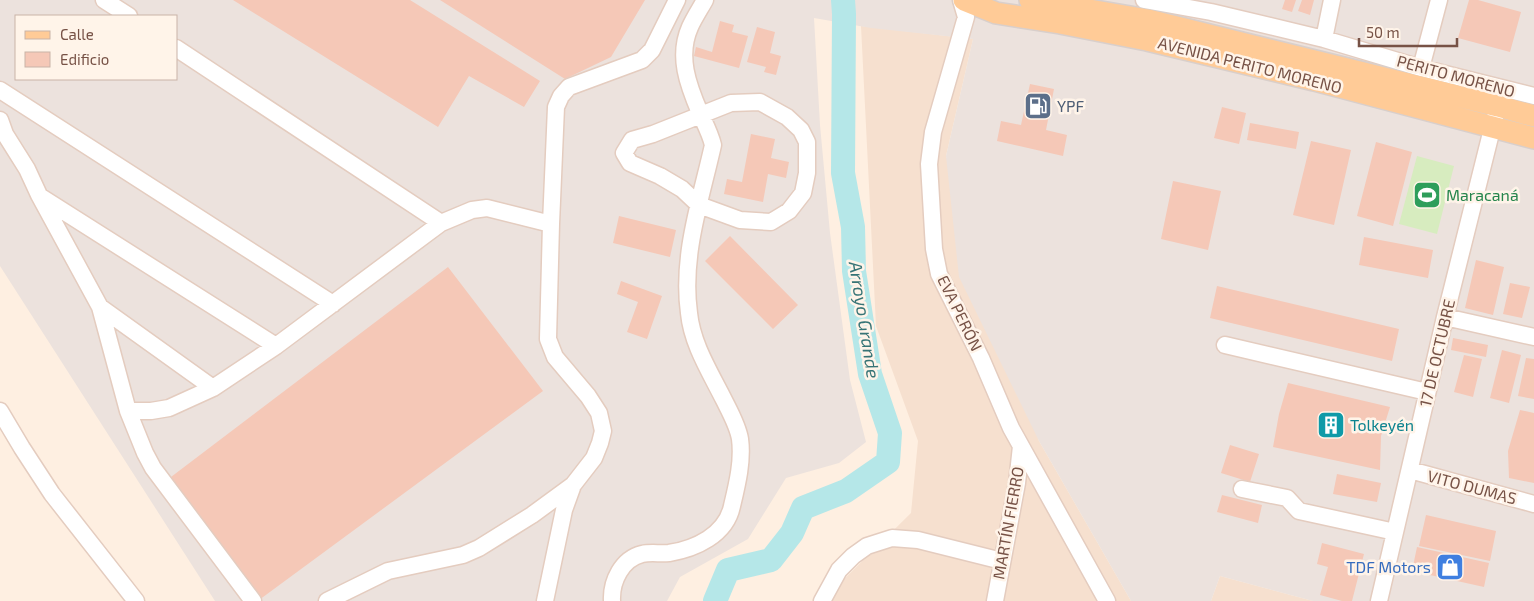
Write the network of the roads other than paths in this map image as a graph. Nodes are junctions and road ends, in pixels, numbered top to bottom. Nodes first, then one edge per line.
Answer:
1 (104, 0) edge
2 (677, 0) edge
3 (705, 0) edge
4 (963, 0) edge
5 (1030, 0) edge
6 (1332, 0) edge
7 (1439, 0) edge
8 (996, 6) edge
9 (1146, 12) edge
10 (126, 15) edge
11 (1324, 39) junction
12 (178, 49) edge
13 (1421, 68) junction
14 (0, 90) edge
15 (1534, 96) edge
16 (701, 115) junction
17 (1495, 116) junction
18 (1534, 116) edge
19 (0, 120) edge
20 (1534, 138) edge
21 (39, 195) junction
22 (699, 205) junction
23 (441, 223) junction
24 (551, 224) junction
25 (333, 304) junction
26 (100, 307) junction
27 (1445, 317) junction
28 (1534, 337) edge
29 (1225, 345) dead end
30 (276, 346) junction
31 (213, 388) junction
32 (1427, 392) junction
33 (0, 411) edge
34 (128, 411) junction
35 (1021, 446) junction
36 (1410, 470) junction
37 (573, 485) junction
38 (1242, 488) dead end
39 (1534, 504) edge
40 (1395, 532) junction
41 (1002, 561) junction
42 (136, 601) edge
43 (254, 601) edge
44 (327, 601) edge
45 (545, 601) edge
46 (612, 601) edge
47 (822, 601) edge
48 (995, 601) edge
49 (1107, 601) edge
50 (1379, 601) edge

1 - 10 street
2 - 24 street
3 - 16 street
4 - 8 main road, AVENIDA PERITO MORENO
4 - 35 street, EVA PERÓN
5 - 9 main road, AVENIDA PERITO MORENO
6 - 11 street
7 - 13 street
8 - 9 main road, AVENIDA PERITO MORENO
9 - 11 street, PERITO MORENO
9 - 17 main road, AVENIDA PERITO MORENO
11 - 13 street, PERITO MORENO
12 - 23 street
13 - 15 street, PERITO MORENO
14 - 25 street
16 - 22 street
16 - 22 street
16 - 22 street
17 - 18 main road, AVENIDA PERITO MORENO
17 - 20 main road, AVENIDA PERITO MORENO
17 - 27 street, 17 DE OCTUBRE
19 - 21 street
21 - 26 street
21 - 30 street
22 - 46 street
23 - 24 street
23 - 25 street
24 - 37 street
25 - 30 street
26 - 31 street
26 - 34 street
27 - 28 street
27 - 32 street, 17 DE OCTUBRE
29 - 32 street
30 - 31 street
31 - 34 street
32 - 36 street, 17 DE OCTUBRE
33 - 42 street
34 - 43 street
35 - 41 street, MARTÍN FIERRO
35 - 49 street, EVA PERÓN
36 - 39 street, VITO DUMAS
36 - 40 street, 17 DE OCTUBRE
37 - 44 street
37 - 45 street
38 - 40 street
40 - 50 street, 17 DE OCTUBRE
41 - 47 street
41 - 48 street, MARTÍN FIERRO

